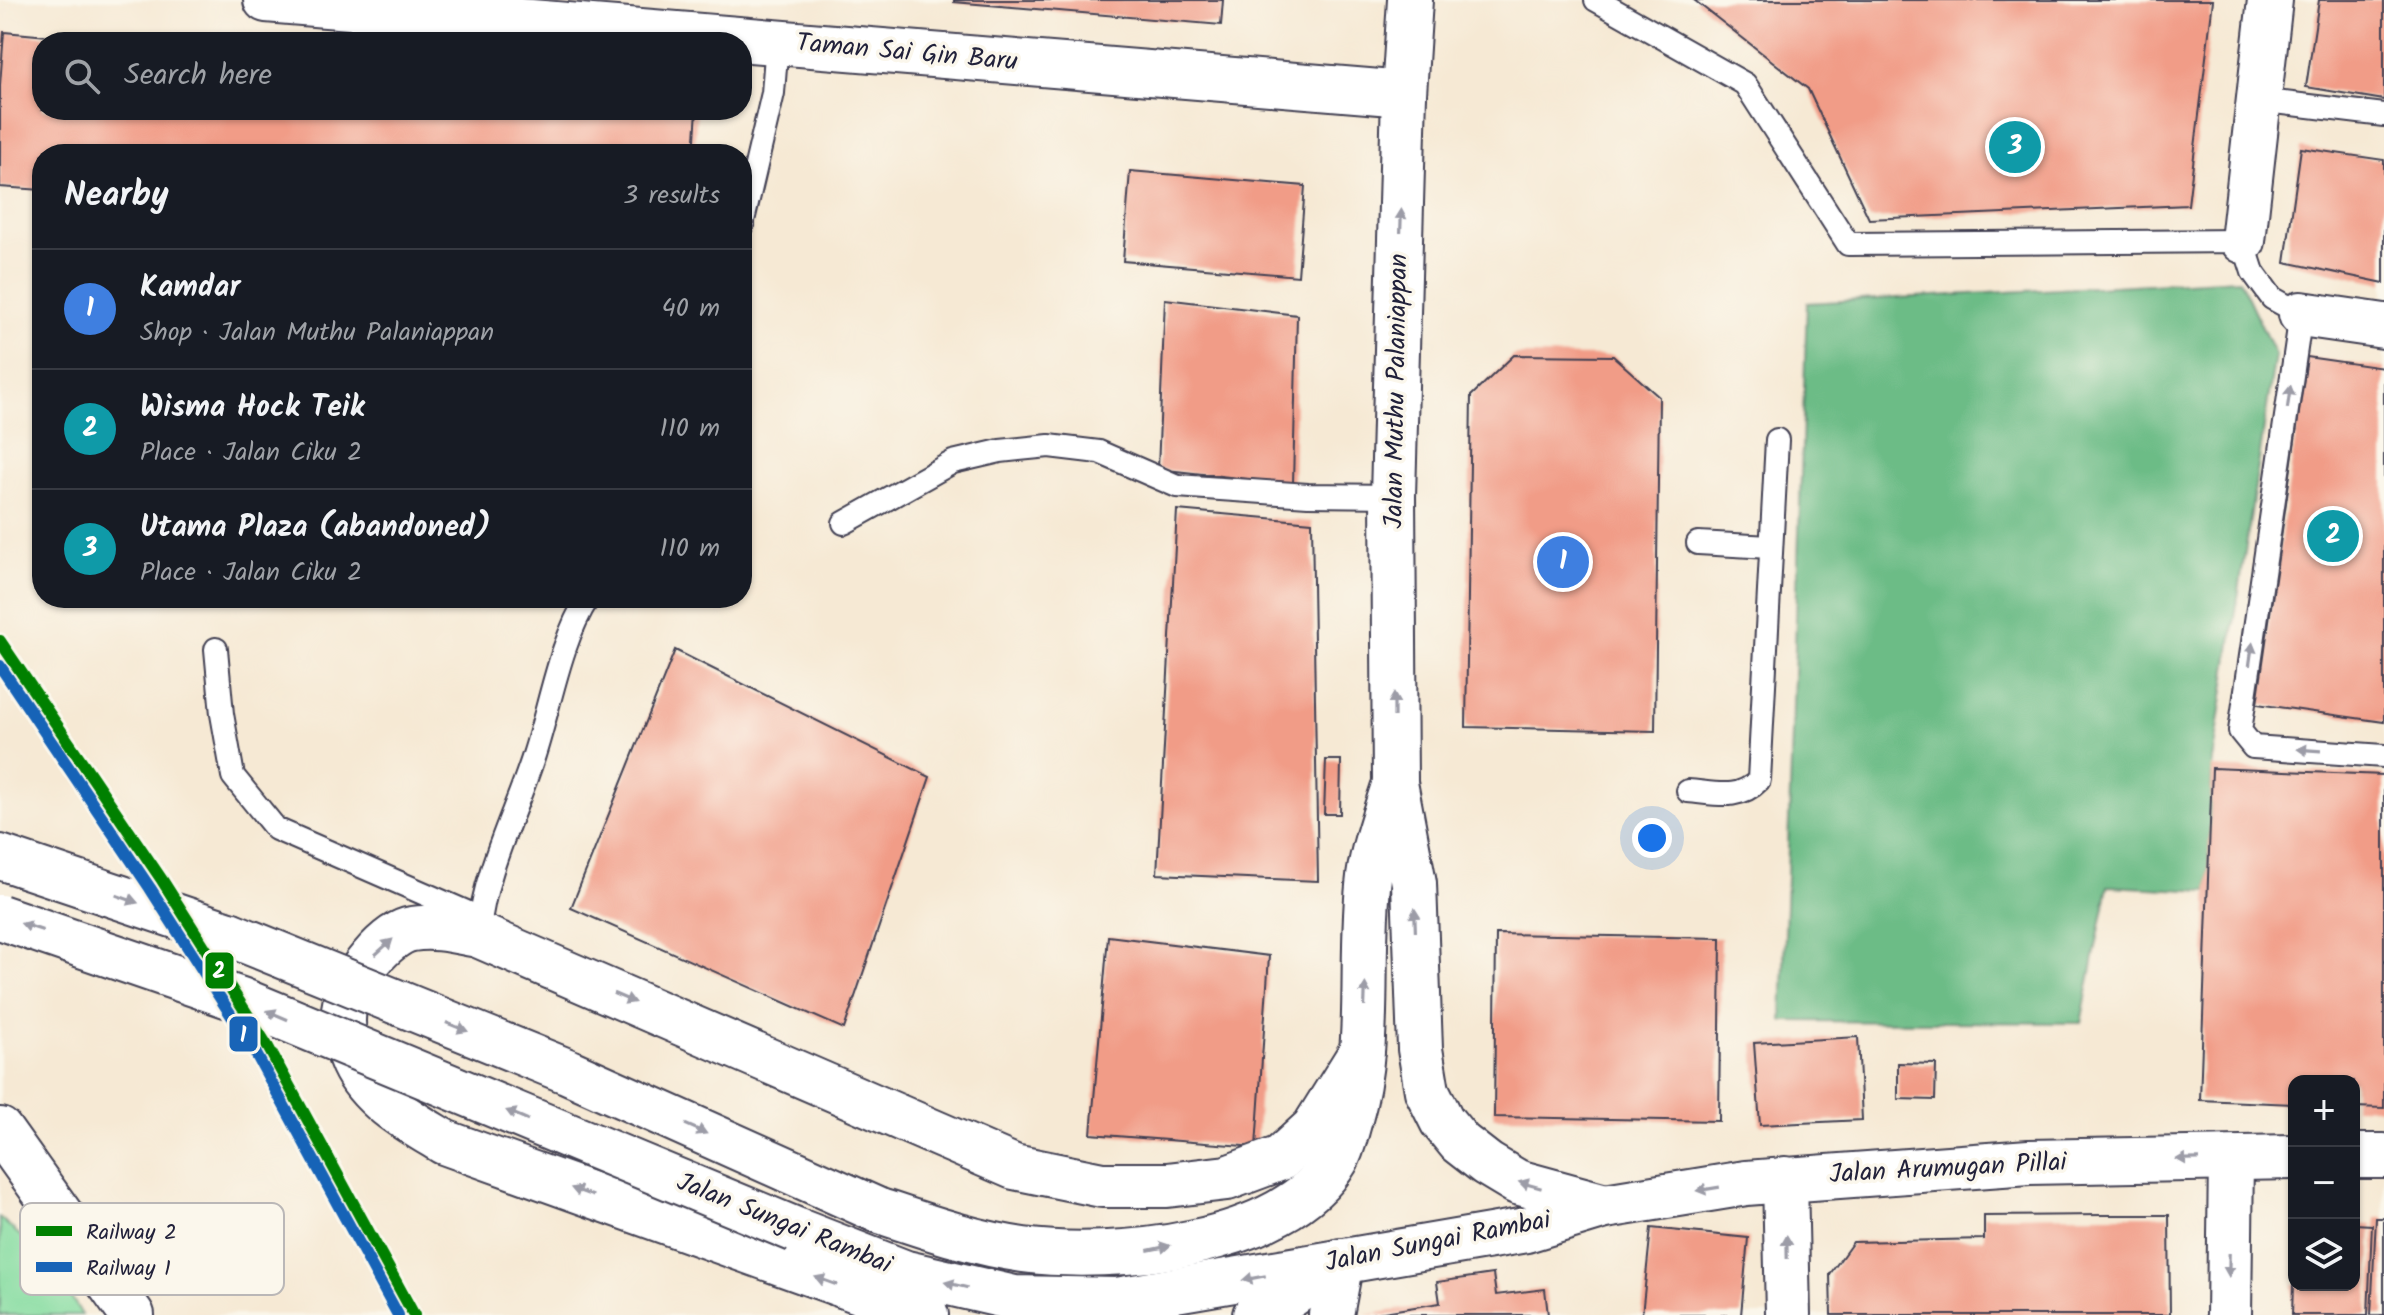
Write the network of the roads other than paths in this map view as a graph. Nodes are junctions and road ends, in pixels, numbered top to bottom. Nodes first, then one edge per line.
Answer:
1 (266, 0) edge
2 (1410, 0) edge
3 (1596, 0) edge
4 (2270, 0) edge
5 (476, 8) edge
6 (688, 32) edge
7 (752, 39) edge
8 (777, 42) junction
9 (1404, 94) junction
10 (2259, 100) junction
11 (2384, 115) edge
12 (752, 182) edge
13 (2243, 241) junction
14 (2301, 314) junction
15 (2384, 326) edge
16 (1777, 440) dead end
17 (1393, 496) junction
18 (844, 523) dead end
19 (1698, 543) dead end
20 (1770, 547) junction
21 (582, 608) edge
22 (216, 649) dead end
23 (2384, 756) edge
24 (1395, 783) junction
25 (1688, 791) dead end
26 (0, 857) edge
27 (0, 917) edge
28 (479, 927) junction
29 (1362, 1051) junction
30 (0, 1130) edge
31 (2360, 1156) edge
32 (2384, 1156) edge
33 (2288, 1157) edge
34 (2231, 1159) junction
35 (15, 1160) edge
36 (1785, 1179) junction
37 (47, 1203) edge
38 (1605, 1206) junction
39 (1082, 1255) joint
40 (1341, 1261) junction
41 (117, 1295) edge
42 (132, 1315) edge
43 (926, 1315) edge
44 (1255, 1315) edge
45 (1331, 1315) edge
46 (1788, 1315) edge
47 (2229, 1315) edge

1 - 5 main road, Taman Sai Gin Baru
2 - 9 main road, Jalan Muthu Palaniappan
3 - 13 lane
4 - 10 main road
5 - 6 main road, Taman Sai Gin Baru
7 - 8 main road, Taman Sai Gin Baru
8 - 9 main road, Taman Sai Gin Baru
8 - 12 lane
17 -> 9 main road, Jalan Muthu Palaniappan
10 - 11 lane
10 - 13 main road
13 - 14 lane
14 - 15 main road
23 -> 14 lane
16 - 20 lane
17 - 18 lane
24 -> 17 main road, Jalan Muthu Palaniappan
19 - 20 lane
20 - 25 lane
21 - 28 lane
22 - 28 lane
29 -> 24 main road, Jalan Muthu Palaniappan
38 -> 24 main road, Jalan Muthu Palaniappan
26 -> 39 main road, Jalan Sungai Rambai, bridge
40 -> 27 main road, Jalan Sungai Rambai, bridge
28 -> 29 main road
43 -> 28 main road
39 -> 29 main road, Jalan Muthu Palaniappan
30 - 35 main road
31 - 32 main road
33 - 34 main road, Jalan Arumugan Pillai
34 -> 36 main road, Jalan Arumugan Pillai
34 -> 47 main road
35 - 37 main road
36 -> 38 main road, Jalan Arumugan Pillai
46 -> 36 main road
38 - 40 main road, Jalan Sungai Rambai
40 - 44 main road
40 - 45 main road
41 - 42 main road

